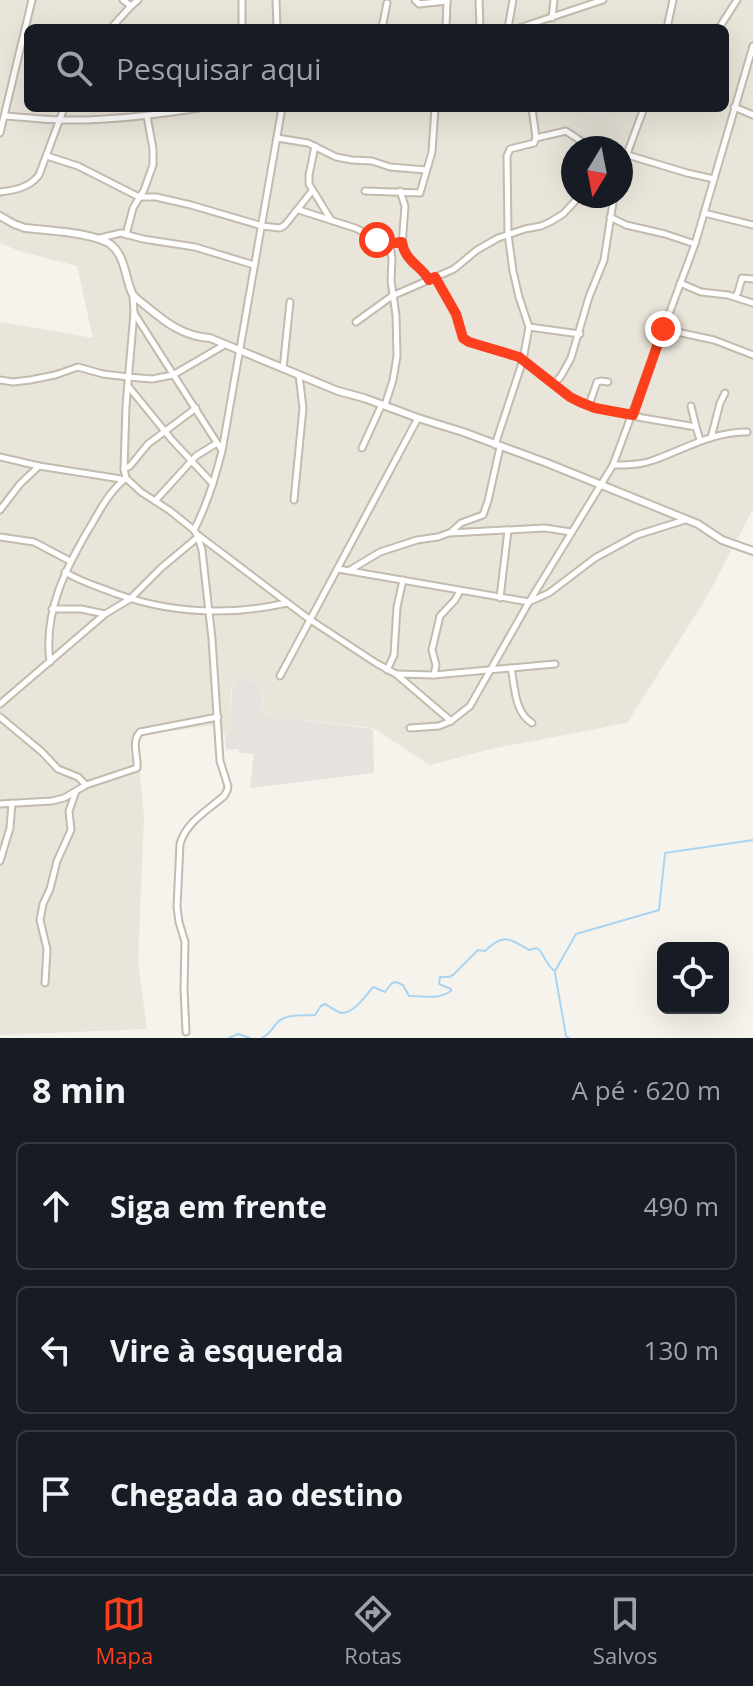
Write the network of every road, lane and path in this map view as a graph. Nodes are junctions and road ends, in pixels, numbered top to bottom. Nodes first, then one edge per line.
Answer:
1 (32, 0) edge
2 (123, 0) edge
3 (138, 0) edge
4 (242, 0) edge
5 (276, 0) edge
6 (415, 0) edge
7 (447, 0) edge
8 (479, 0) edge
9 (513, 0) edge
10 (554, 0) edge
11 (603, 0) edge
12 (673, 0) edge
13 (737, 0) edge
14 (387, 3) dead end
15 (131, 6) junction
16 (552, 18) junction
17 (25, 24) edge
18 (115, 24) edge
19 (242, 24) edge
20 (277, 24) edge
21 (383, 24) edge
22 (446, 24) edge
23 (480, 24) edge
24 (509, 24) edge
25 (532, 24) edge
26 (668, 24) edge
27 (722, 24) edge
28 (24, 28) edge
29 (753, 48) edge
30 (734, 107) junction
31 (63, 112) edge
32 (174, 112) edge
33 (281, 112) edge
34 (435, 112) edge
35 (533, 112) edge
36 (642, 112) edge
37 (753, 115) edge
38 (5, 116) junction
39 (147, 116) junction
40 (61, 120) junction
41 (0, 133) edge
42 (574, 136) edge
43 (632, 136) edge
44 (277, 138) junction
45 (536, 138) junction
46 (315, 146) junction
47 (47, 156) junction
48 (633, 157) edge
49 (426, 170) junction
50 (714, 179) junction
51 (312, 191) junction
52 (365, 191) dead end
53 (400, 191) junction
54 (0, 192) edge
55 (139, 197) junction
56 (569, 208) edge
57 (612, 208) edge
58 (299, 210) junction
59 (704, 213) junction
60 (0, 216) edge
61 (610, 217) junction
62 (332, 221) junction
63 (753, 225) edge
64 (262, 226) junction
65 (508, 234) junction
66 (126, 235) junction
67 (100, 238) junction
68 (402, 242) junction
69 (387, 244) junction
70 (695, 244) junction
71 (254, 265) junction
72 (432, 278) junction
73 (753, 279) edge
74 (680, 283) junction
75 (133, 296) junction
76 (392, 296) junction
77 (735, 297) junction
78 (290, 302) dead end
79 (753, 303) edge
80 (134, 312) junction
81 (356, 322) dead end
82 (529, 327) junction
83 (663, 329) junction
84 (580, 334) junction
85 (226, 344) junction
86 (241, 351) junction
87 (753, 355) edge
88 (523, 360) junction
89 (283, 369) junction
90 (173, 375) junction
91 (299, 375) junction
92 (128, 377) junction
93 (0, 380) edge
94 (608, 382) dead end
95 (555, 383) junction
96 (127, 385) junction
97 (725, 393) dead end
98 (383, 405) junction
99 (589, 405) junction
100 (691, 406) dead end
101 (196, 408) junction
102 (633, 415) junction
103 (418, 418) junction
104 (696, 427) junction
105 (166, 432) junction
106 (747, 432) dead end
107 (711, 438) junction
108 (700, 440) junction
109 (217, 443) junction
110 (498, 446) junction
111 (362, 448) dead end
112 (222, 451) junction
113 (0, 457) edge
114 (191, 461) junction
115 (613, 465) junction
116 (39, 466) junction
117 (124, 469) junction
118 (126, 478) junction
119 (214, 484) junction
120 (600, 485) junction
121 (294, 500) dead end
122 (155, 501) junction
123 (0, 510) edge
124 (685, 520) junction
125 (508, 530) junction
126 (572, 532) junction
127 (449, 533) junction
128 (196, 534) junction
129 (0, 537) edge
130 (753, 551) edge
131 (70, 561) junction
132 (338, 569) junction
133 (349, 571) junction
134 (65, 572) junction
135 (403, 580) junction
136 (460, 591) junction
137 (500, 598) junction
138 (130, 599) junction
139 (529, 602) junction
140 (288, 603) junction
141 (52, 609) junction
142 (208, 611) junction
143 (105, 614) junction
144 (309, 619) junction
145 (50, 662) junction
146 (555, 664) dead end
147 (511, 668) junction
148 (387, 670) junction
149 (489, 670) junction
150 (396, 674) junction
151 (434, 675) junction
152 (280, 676) dead end
153 (0, 704) edge
154 (0, 717) edge
155 (218, 717) junction
156 (451, 721) junction
157 (532, 723) dead end
158 (410, 728) dead end
159 (86, 785) junction
160 (75, 793) junction
161 (12, 803) junction
162 (0, 804) edge
163 (0, 860) edge
164 (45, 983) dead end
165 (186, 1032) dead end

1 - 17 street
2 - 15 street
3 - 15 street
4 - 19 street
5 - 20 street
6 - 7 street
7 - 22 street
8 - 23 street
9 - 24 street
10 - 16 street
11 - 16 street
12 - 26 street
13 - 27 street
14 - 21 street
15 - 18 street
16 - 25 street
28 - 38 street
29 - 30 street
30 - 37 street
30 - 50 street
31 - 40 street
32 - 39 street
33 - 44 street
34 - 49 street
35 - 45 street
36 - 43 street
38 - 40 street
38 - 41 street
39 - 40 street
39 - 55 street
40 - 47 street
42 - 45 street
44 - 46 street
44 - 64 street
45 - 65 street
46 - 49 street
46 - 51 street
47 - 54 street
47 - 55 street
48 - 50 street
49 - 53 street
50 - 59 street
51 - 58 street
51 - 62 street
52 - 53 street
53 - 68 street
55 - 64 street
55 - 66 street
56 - 65 street
57 - 61 street
58 - 62 street
58 - 64 street
59 - 63 street
59 - 70 street
60 - 67 street
61 - 70 street
61 - 84 street
62 - 69 street
64 - 71 street
65 - 72 street
65 - 82 street
66 - 67 street
66 - 71 street
67 - 75 street
68 - 69 street
68 - 72 street
69 - 76 street
70 - 74 street
71 - 86 street
72 - 76 street
72 - 88 street
73 - 77 street
74 - 77 street
74 - 83 street
75 - 80 street
75 - 85 street
76 - 81 street
76 - 98 street
77 - 79 street
78 - 89 street
80 - 90 street
80 - 92 street
82 - 84 street
82 - 88 street
83 - 87 street
83 - 102 street
84 - 95 street
85 - 86 street
85 - 90 street
86 - 89 street
86 - 112 street
88 - 95 street
88 - 110 street
89 - 91 street
90 - 92 street
90 - 101 street
91 - 98 street
91 - 121 street
92 - 93 street
92 - 96 street
94 - 99 street
95 - 99 street
96 - 105 street
96 - 117 street
97 - 107 street
98 - 103 street
98 - 111 street
99 - 102 street
100 - 104 street
101 - 105 street
101 - 109 street
102 - 104 street
102 - 115 street
103 - 110 street
103 - 132 street
104 - 108 street
105 - 114 street
105 - 117 street
106 - 107 street
107 - 108 street
108 - 115 street
109 - 112 street
109 - 114 street
110 - 120 street
110 - 127 street
112 - 119 street
113 - 116 street
114 - 119 street
114 - 122 street
115 - 120 street
116 - 118 street
116 - 123 street
117 - 118 street
118 - 122 street
118 - 131 street
119 - 128 street
120 - 124 street
120 - 126 street
122 - 128 street
124 - 130 street
124 - 139 street
125 - 126 street
125 - 127 street
125 - 137 street
126 - 139 street
127 - 133 street
128 - 138 street
128 - 140 street
128 - 142 street
129 - 131 street
131 - 134 street
132 - 133 street
132 - 144 street
133 - 135 street
134 - 138 street
134 - 141 street
135 - 136 street
135 - 148 street
136 - 137 street
136 - 151 street
137 - 139 street
138 - 142 street
138 - 143 street
139 - 149 street
140 - 142 street
140 - 144 street
141 - 143 street
141 - 145 street
142 - 155 street
143 - 145 street
144 - 148 street
144 - 152 street
145 - 153 street
146 - 147 street
147 - 149 street
147 - 157 street
148 - 150 street
149 - 151 street
149 - 156 street
150 - 151 street
150 - 156 street
154 - 159 street
155 - 159 street
155 - 165 street
156 - 158 street
159 - 160 street
160 - 161 street
160 - 164 street
161 - 162 street
161 - 163 street

